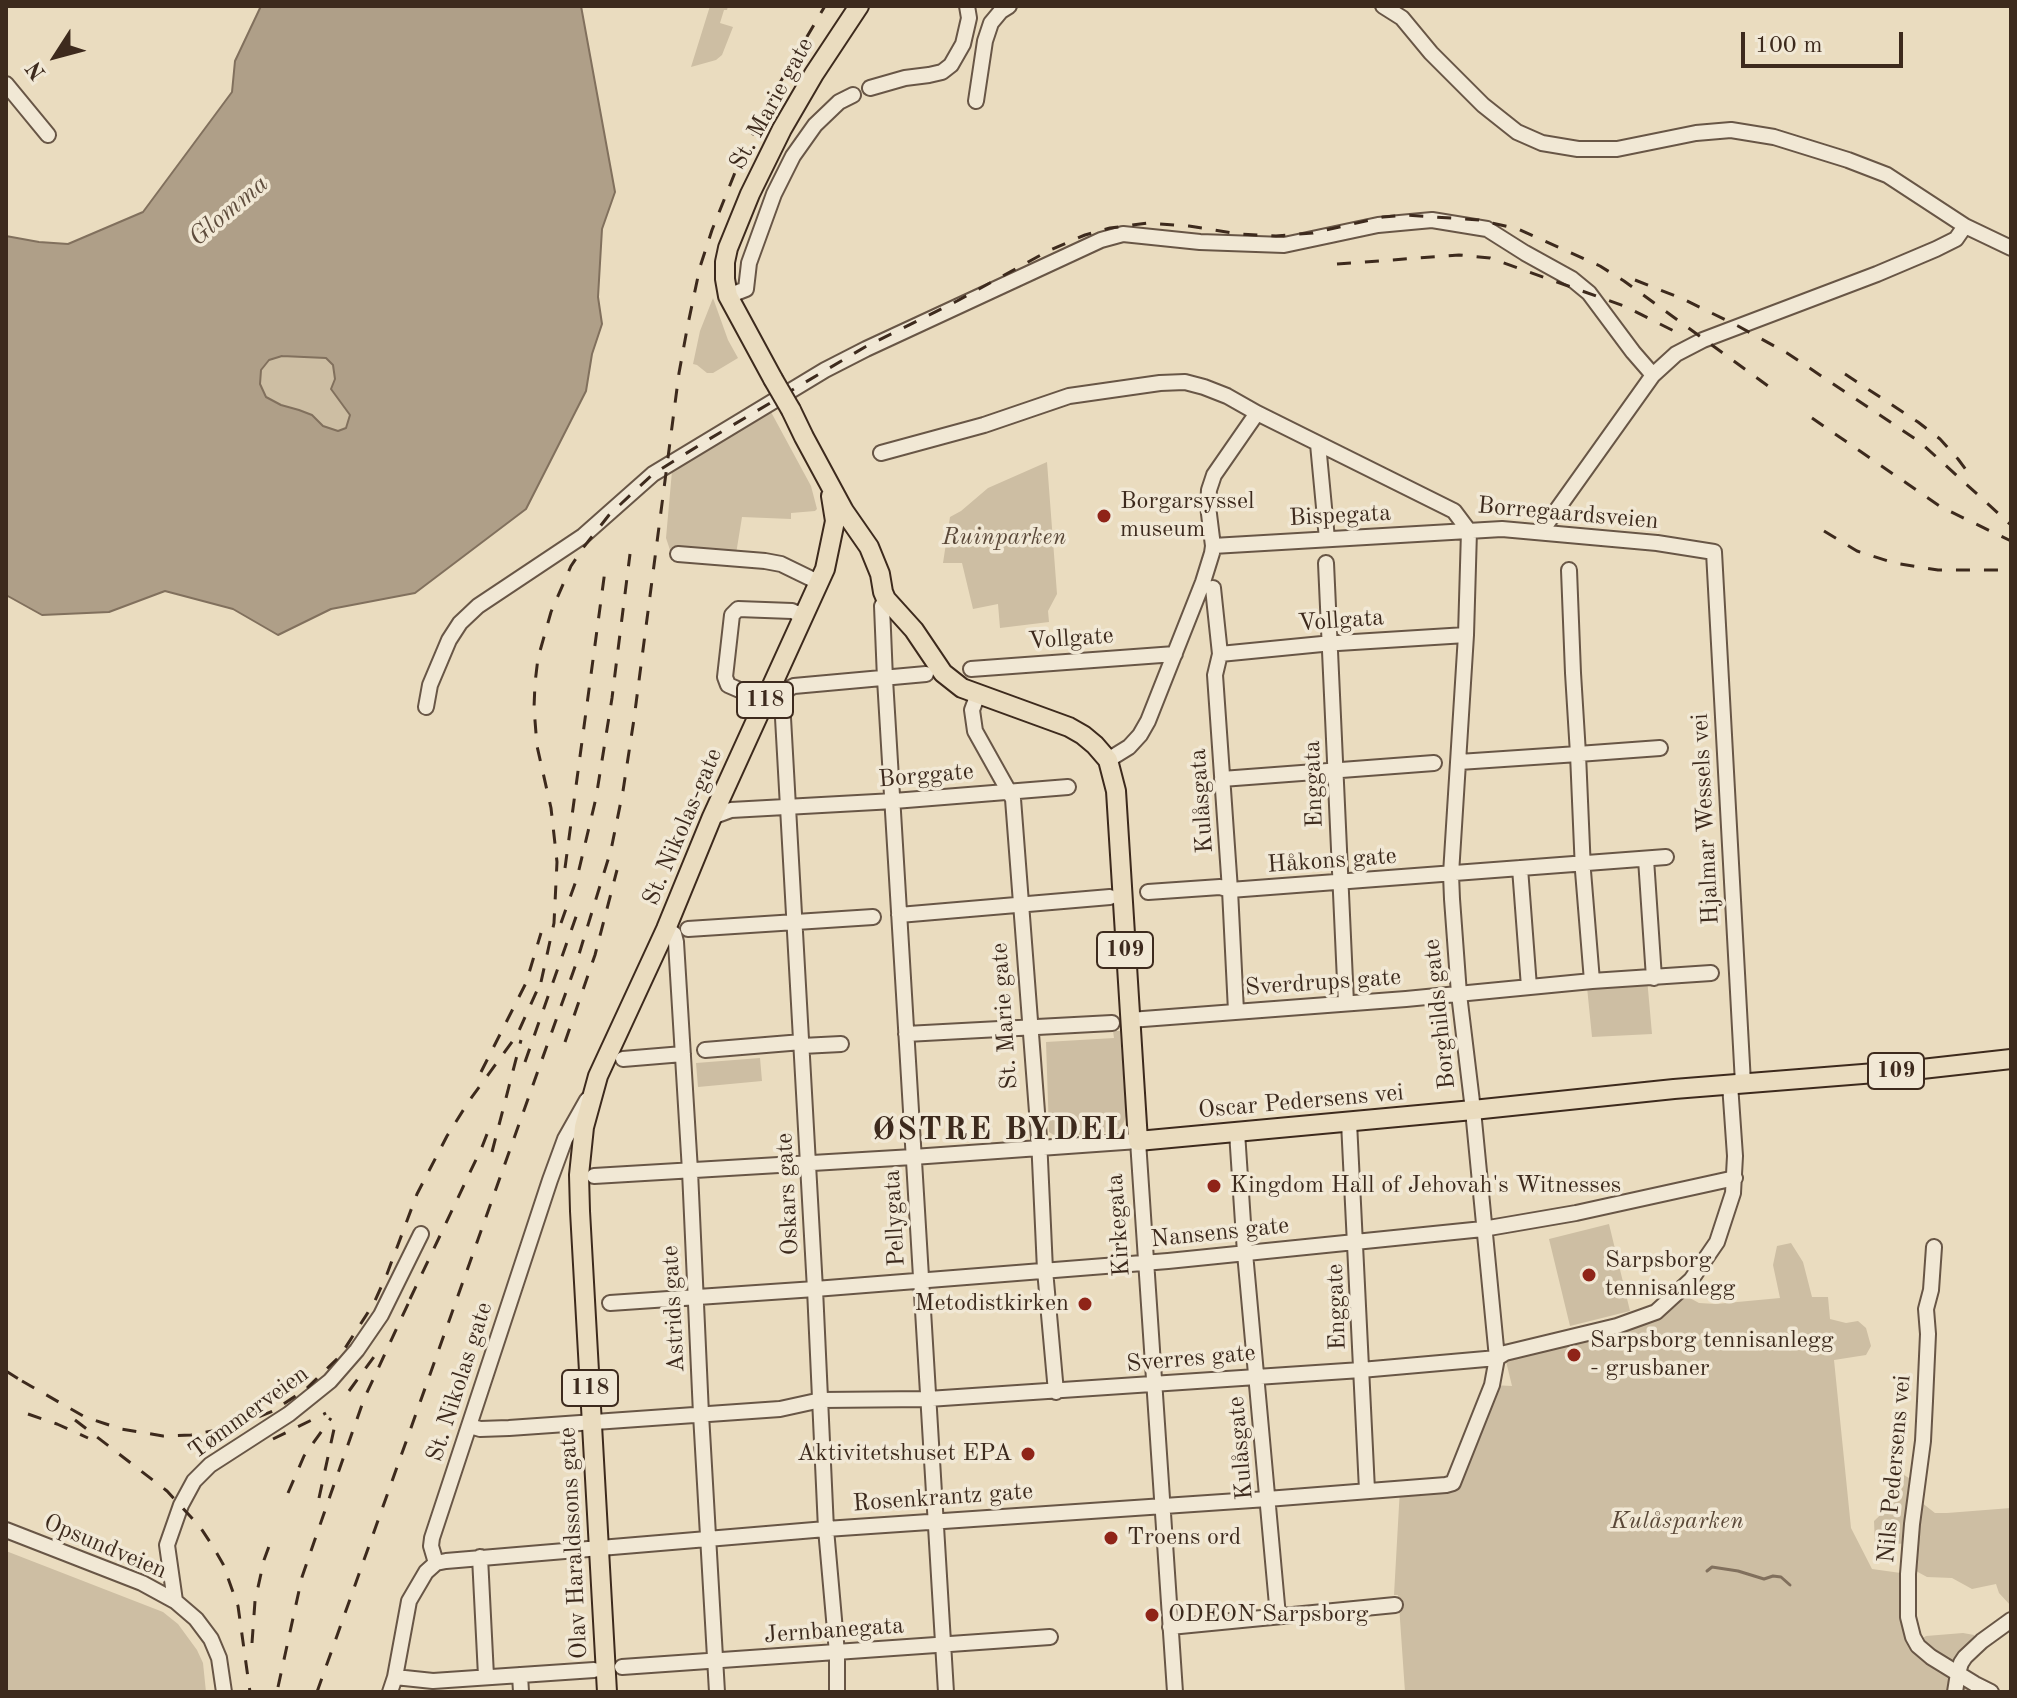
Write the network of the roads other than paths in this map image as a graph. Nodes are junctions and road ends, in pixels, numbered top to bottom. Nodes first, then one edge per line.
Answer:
1 (859, 6) edge
2 (967, 6) edge
3 (1009, 6) edge
4 (1383, 6) edge
5 (6, 84) edge
6 (870, 88) dead end
7 (853, 95) dead end
8 (976, 101) dead end
9 (48, 135) dead end
10 (1965, 226) junction
11 (2011, 248) edge
12 (733, 295) junction
13 (1653, 375) junction
14 (791, 410) junction
15 (1257, 413) junction
16 (1318, 444) junction
17 (881, 453) dead end
18 (823, 471) junction
19 (859, 531) junction
20 (1469, 531) junction
21 (1541, 532) junction
22 (1327, 539) junction
23 (1213, 546) junction
24 (1714, 552) joint
25 (678, 554) dead end
26 (1326, 563) dead end
27 (1569, 570) dead end
28 (822, 575) junction
29 (1213, 588) dead end
30 (886, 599) junction
31 (803, 616) junction
32 (1466, 635) junction
33 (1330, 644) junction
34 (1175, 654) junction
35 (1220, 654) junction
36 (971, 669) dead end
37 (926, 674) dead end
38 (885, 679) junction
39 (978, 694) junction
40 (765, 701) junction
41 (426, 707) dead end
42 (1660, 748) dead end
43 (1578, 754) junction
44 (1108, 760) junction
45 (1459, 762) junction
46 (1434, 763) dead end
47 (1336, 770) junction
48 (1222, 779) junction
49 (1068, 787) dead end
50 (1010, 791) junction
51 (894, 801) junction
52 (788, 807) junction
53 (712, 817) junction
54 (1666, 857) dead end
55 (1646, 859) junction
56 (1582, 862) junction
57 (1520, 868) junction
58 (1451, 874) junction
59 (1340, 882) junction
60 (1230, 890) junction
61 (1148, 892) dead end
62 (1110, 897) dead end
63 (1021, 905) junction
64 (899, 915) junction
65 (873, 917) dead end
66 (794, 922) junction
67 (666, 929) junction
68 (688, 929) dead end
69 (1711, 973) dead end
70 (1654, 978) junction
71 (1592, 981) junction
72 (1529, 987) junction
73 (1459, 994) junction
74 (1346, 1003) junction
75 (1236, 1011) junction
76 (625, 1016) joint
77 (1121, 1021) junction
78 (1031, 1028) junction
79 (906, 1034) junction
80 (802, 1044) junction
81 (841, 1044) dead end
82 (705, 1050) dead end
83 (683, 1054) junction
84 (623, 1059) dead end
85 (2011, 1059) edge
86 (1737, 1084) junction
87 (594, 1086) junction
88 (1473, 1110) junction
89 (1349, 1122) junction
90 (1237, 1132) junction
91 (1138, 1141) junction
92 (1039, 1147) junction
93 (913, 1157) junction
94 (808, 1164) junction
95 (690, 1171) junction
96 (594, 1176) dead end
97 (1735, 1178) junction
98 (1483, 1229) junction
99 (421, 1234) dead end
100 (1356, 1241) junction
101 (1934, 1247) dead end
102 (1245, 1253) junction
103 (1145, 1263) junction
104 (1045, 1270) junction
105 (920, 1280) junction
106 (815, 1289) junction
107 (695, 1296) junction
108 (610, 1303) dead end
109 (1497, 1358) junction
110 (1361, 1370) junction
111 (1257, 1376) junction
112 (1154, 1384) junction
113 (1056, 1392) junction
114 (928, 1399) junction
115 (821, 1400) junction
116 (701, 1414) junction
117 (592, 1422) junction
118 (470, 1426) junction
119 (1453, 1483) joint
120 (1367, 1490) junction
121 (1267, 1499) junction
122 (1162, 1505) junction
123 (936, 1521) junction
124 (826, 1529) junction
125 (6, 1530) edge
126 (709, 1538) junction
127 (599, 1548) junction
128 (480, 1557) junction
129 (436, 1563) junction
130 (175, 1601) junction
131 (1395, 1605) dead end
132 (1278, 1616) junction
133 (2011, 1620) edge
134 (1170, 1627) junction
135 (1050, 1637) dead end
136 (943, 1645) junction
137 (837, 1653) junction
138 (715, 1660) junction
139 (622, 1667) dead end
140 (594, 1670) dead end
141 (1958, 1673) junction
142 (520, 1675) junction
143 (486, 1676) junction
144 (393, 1685) edge
145 (224, 1692) edge
146 (521, 1692) edge
147 (607, 1692) edge
148 (717, 1692) edge
149 (837, 1692) edge
150 (946, 1692) edge
151 (1175, 1692) edge
152 (1955, 1692) edge
153 (1991, 1692) edge

1 - 12 main road, St. Marie gate / 118
2 - 6 street
3 - 8 street
4 - 10 street
5 - 9 street
7 - 12 street, St. Marie gate
10 - 11 street
10 - 13 street
12 - 14 main road, St. Marie gate / 118, bridge
13 - 21 street
13 - 41 street
14 - 18 main road, St. Marie gate / 118
14 - 19 main road, St. Marie gate / 118
15 - 16 street, Borregaardsveien
15 - 17 street, Borregaardsveien
15 - 23 street
16 - 20 street, Borregaardsveien
16 - 22 street
18 - 19 main road, St. Marie gate / 118
18 - 28 main road, St. Nikolas-gate / 118
19 - 28 main road, St. Nikolas-gate / 118
19 - 30 main road, St. Marie gate
20 - 21 street, Borregaardsveien
20 - 22 street, Bispegata
20 - 32 street, Borghilds gate
21 - 24 street, Borregaardsveien
22 - 23 street, Bispegata
23 - 34 street
24 - 86 street, Hjalmar Wessels vei
25 - 28 street
26 - 33 street, Enggata
27 - 43 street
28 - 31 main road, St. Nikolas-gate / 118
29 - 35 street, Kulåsgata
30 - 38 street, Pellygata
30 - 39 main road, St. Marie gate
31 - 40 main road, St. Nikolas-gate / 118
31 - 40 street
32 - 33 street, Vollgata
32 - 45 street, Borghilds gate
33 - 35 street, Vollgata
33 - 47 street, Enggata
34 - 36 street, Vollgate
34 - 44 street
35 - 48 street, Kulåsgata
37 - 38 street
38 - 51 street, Pellygata
38 - 52 street, Oskars gate
39 - 44 main road, St. Marie gate
39 - 50 street, St. Marie gate
40 - 53 main road, St. Nikolas-gate / 118
42 - 43 street
43 - 45 street
43 - 56 street
44 - 77 main road, Kirkegata / 109
45 - 58 street, Borghilds gate
46 - 47 street
47 - 48 street
47 - 59 street, Enggata
48 - 60 street, Kulåsgata
49 - 50 street, Borggate
50 - 51 street, Borggate
50 - 63 street, St. Marie gate
51 - 52 street, Borggate
51 - 64 street, Pellygata
52 - 53 street, Borggate
52 - 66 street, Oskars gate
53 - 67 main road, St. Nikolas-gate / 118
54 - 55 street, Håkons gate
55 - 56 street, Håkons gate
55 - 70 street
56 - 57 street, Håkons gate
56 - 71 street
57 - 58 street, Håkons gate
57 - 72 street
58 - 59 street, Håkons gate
58 - 73 street, Borghilds gate
59 - 60 street, Håkons gate
59 - 74 street, Enggata
60 - 61 street, Håkons gate
60 - 75 street, Kulåsgata
62 - 63 street
63 - 64 street
63 - 78 street, St. Marie gate
64 - 79 street, Pellygata
65 - 66 street
66 - 68 street
66 - 80 street, Oskars gate
67 - 76 main road, St. Nikolas-gate / 118
67 - 83 street, Astrids gate
69 - 70 street, Sverdrups gate
70 - 71 street, Sverdrups gate
71 - 72 street, Sverdrups gate
72 - 73 street, Sverdrups gate
73 - 74 street, Sverdrups gate
73 - 88 street, Borghilds gate
74 - 75 street, Sverdrups gate
75 - 77 street, Sverdrups gate
76 - 87 main road, Olav Haraldssons gate / 118
77 - 78 street, Sverdrups gate
77 - 91 main road, Kirkegata / 109
78 - 79 street, Sverdrups gate
78 - 92 street, St. Marie gate
79 - 93 street, Pellygata
80 - 81 street
80 - 82 street
80 - 94 street, Oskars gate
83 - 84 street
83 - 95 street, Astrids gate
85 - 86 main road, Oscar Pedersens vei / 109
86 - 88 main road, Oscar Pedersens vei / 109
86 - 97 street, Sverres gate
87 - 117 main road, Olav Haraldssons gate / 118
87 - 118 street, St. Nikolas gate
88 - 89 main road, Oscar Pedersens vei / 109
88 - 98 street, Borghilds gate
89 - 90 main road, Oscar Pedersens vei / 109
89 - 100 street, Enggate
90 - 91 main road, Oscar Pedersens vei / 109
90 - 102 street, Kulåsgate
91 - 92 street, Oscar Pedersens vei
91 - 103 street, Kirkegata
92 - 93 street, Oscar Pedersens vei
92 - 104 street, St. Marie gate
93 - 94 street, Oscar Pedersens vei
93 - 105 street, Pellygata
94 - 95 street, Oscar Pedersens vei
94 - 106 street, Oskars gate
95 - 96 street, Oscar Pedersens vei
95 - 107 street, Astrids gate
97 - 98 street, Nansens gate
97 - 109 street, Sverres gate
98 - 100 street, Nansens gate
98 - 109 street, Borghilds gate
99 - 130 street, Tømmerveien
100 - 102 street, Nansens gate
100 - 110 street, Enggate
101 - 141 street, Nils Pedersens vei
102 - 103 street, Nansens gate
102 - 111 street, Kulåsgate
103 - 104 street, Nansens gate
103 - 112 street, Kirkegata
104 - 105 street, Nansens gate
104 - 113 street, St. Marie gate
105 - 106 street, Nansens gate
105 - 114 street, Pellygata
106 - 107 street, Nansens gate
106 - 115 street, Oskars gate
107 - 108 street, Nansens gate
107 - 116 street, Astrids gate
109 - 110 street, Sverres gate
109 - 119 street, Borghilds gate
110 - 111 street, Sverres gate
110 - 120 street, Enggate
111 - 112 street, Sverres gate
111 - 121 street, Kulåsgate
112 - 113 street, Sverres gate
112 - 122 street, Kirkegata
113 - 114 street, Sverres gate
114 - 115 street, Sverres gate
114 - 123 street, Pellygata
115 - 116 street, Sverres gate
115 - 124 street, Oskars gate
116 - 117 street, Sverres gate
116 - 126 street, Astrids gate
117 - 118 street, Sverres gate
117 - 127 main road, Olav Haraldssons gate / 118
118 - 129 street, St. Nikolas gate
119 - 120 street, Rosenkrantz gate
120 - 121 street, Rosenkrantz gate
121 - 122 street, Rosenkrantz gate
121 - 132 street, Kulåsgate
122 - 123 street, Rosenkrantz gate
122 - 134 street, Kirkegata
123 - 124 street, Rosenkrantz gate
123 - 136 street, Pellygata
124 - 126 street, Rosenkrantz gate
124 - 137 street, Oskars gate
125 - 130 street, Opsundveien
126 - 127 street, Rosenkrantz gate
126 - 138 street, Astrids gate
127 - 128 street, Rosenkrantz gate
127 - 147 main road, Olav Haraldssons gate / 118
128 - 129 street, Rosenkrantz gate
128 - 143 street
129 - 144 street
130 - 145 street, Opsundveien
131 - 132 street
132 - 134 street
133 - 141 street
134 - 151 street, Kirkegata
135 - 136 street, Jernbanegata
136 - 137 street, Jernbanegata
136 - 150 street, Pellygata
137 - 138 street, Jernbanegata
137 - 149 street, Oskars gate
138 - 139 street, Jernbanegata
138 - 148 street, Astrids gate
140 - 142 street
141 - 152 street
141 - 153 street, Nils Pedersens vei
142 - 143 street
142 - 146 street
143 - 144 street

